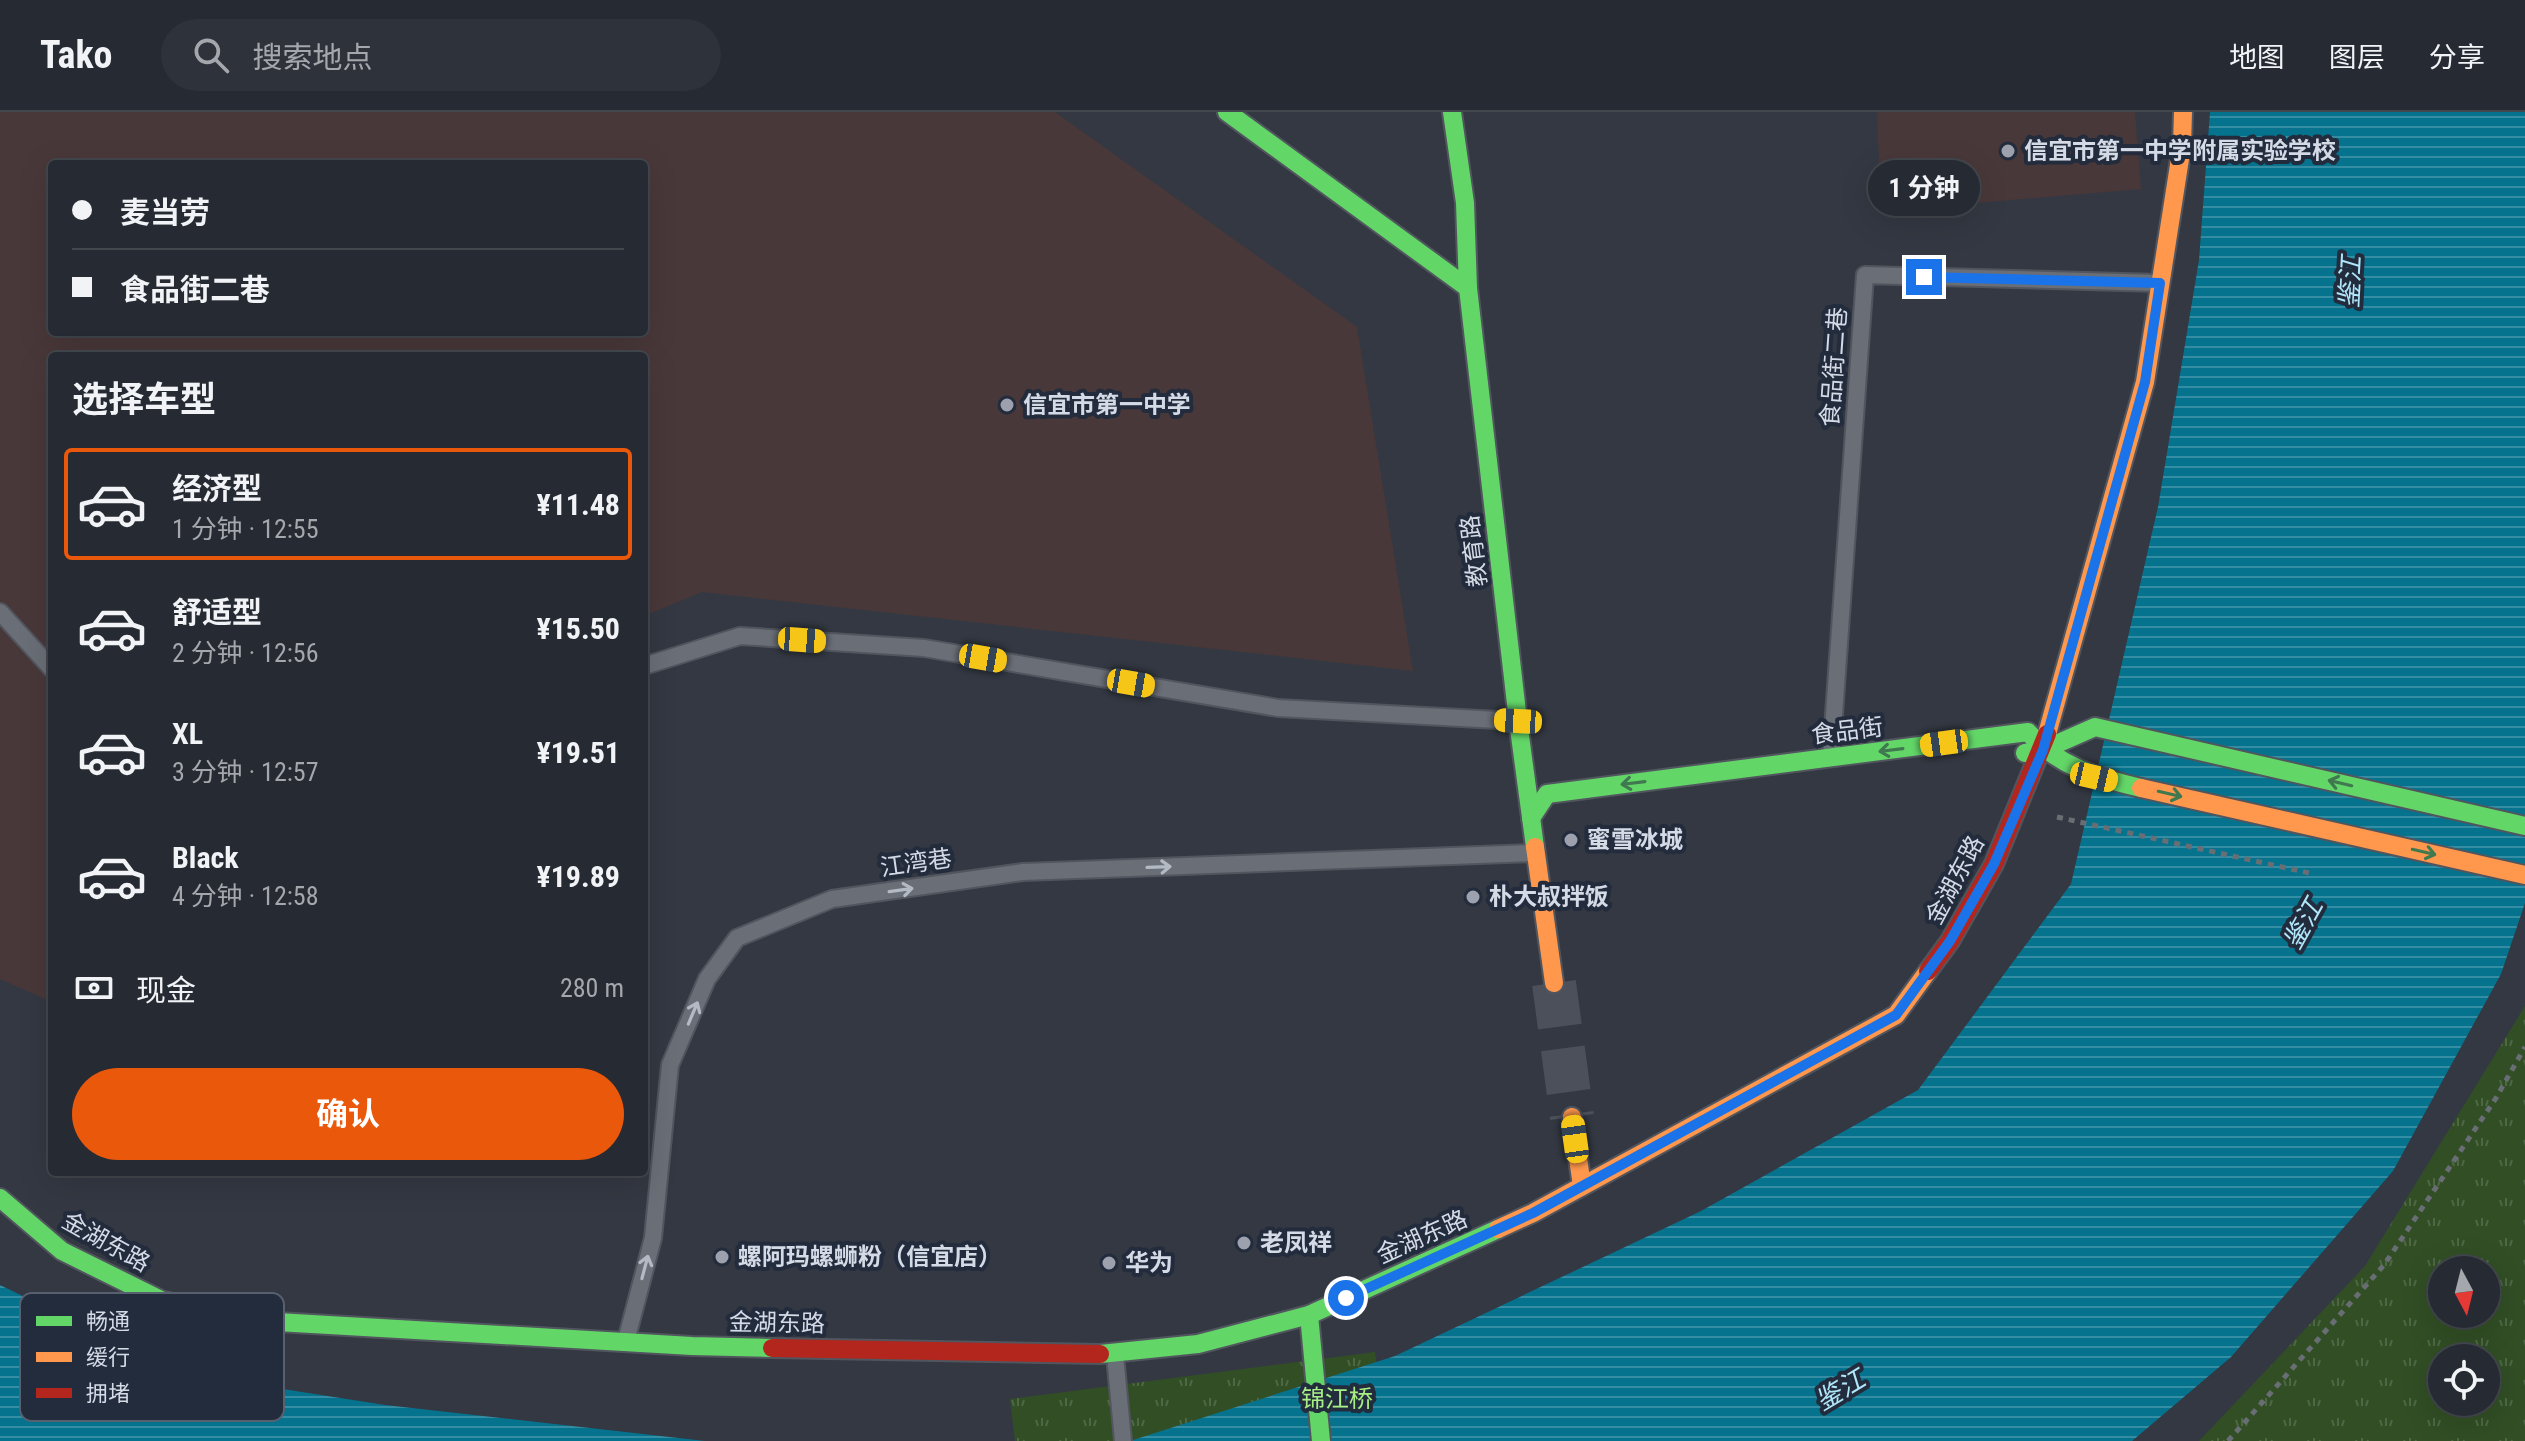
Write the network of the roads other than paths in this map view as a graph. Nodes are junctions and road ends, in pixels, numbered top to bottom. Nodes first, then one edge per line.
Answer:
1 (1227, 112) edge
2 (1452, 112) edge
3 (2183, 112) edge
4 (2160, 283) junction
5 (1468, 288) junction
6 (0, 612) edge
7 (48, 665) edge
8 (648, 665) edge
9 (1518, 721) junction
10 (2043, 750) junction
11 (2012, 754) dead end
12 (1831, 758) junction
13 (1555, 815) dead end
14 (1531, 818) junction
15 (2525, 826) edge
16 (1536, 853) junction
17 (2525, 875) edge
18 (1554, 983) tunnel mouth
19 (1572, 1117) tunnel mouth
20 (1582, 1186) junction
21 (0, 1198) edge
22 (147, 1293) edge
23 (1309, 1315) junction
24 (284, 1322) edge
25 (625, 1342) junction
26 (1114, 1351) junction
27 (1123, 1441) edge
28 (1321, 1441) edge

1 - 5 main road
2 - 5 main road, 教育路
3 - 4 main road, 金湖东路
4 - 10 main road, 金湖东路
4 - 12 lane, 食品街二巷
5 - 9 main road, 教育路
6 - 7 lane
8 - 9 lane
9 - 14 main road, 教育路
10 - 11 main road
10 -> 12 main road, 食品街
15 -> 10 main road
10 -> 17 main road
10 - 20 main road, 金湖东路
12 -> 14 main road, 食品街
13 - 14 main road
14 - 16 main road, 教育路
16 - 18 main road, 教育路
25 -> 16 lane, 江湾巷
19 - 20 main road
20 - 23 main road, 金湖东路
21 - 22 main road, 金湖东路
23 - 26 main road, 金湖东路
23 - 28 main road
24 - 25 main road, 金湖东路
25 - 26 main road, 金湖东路
26 - 27 lane

